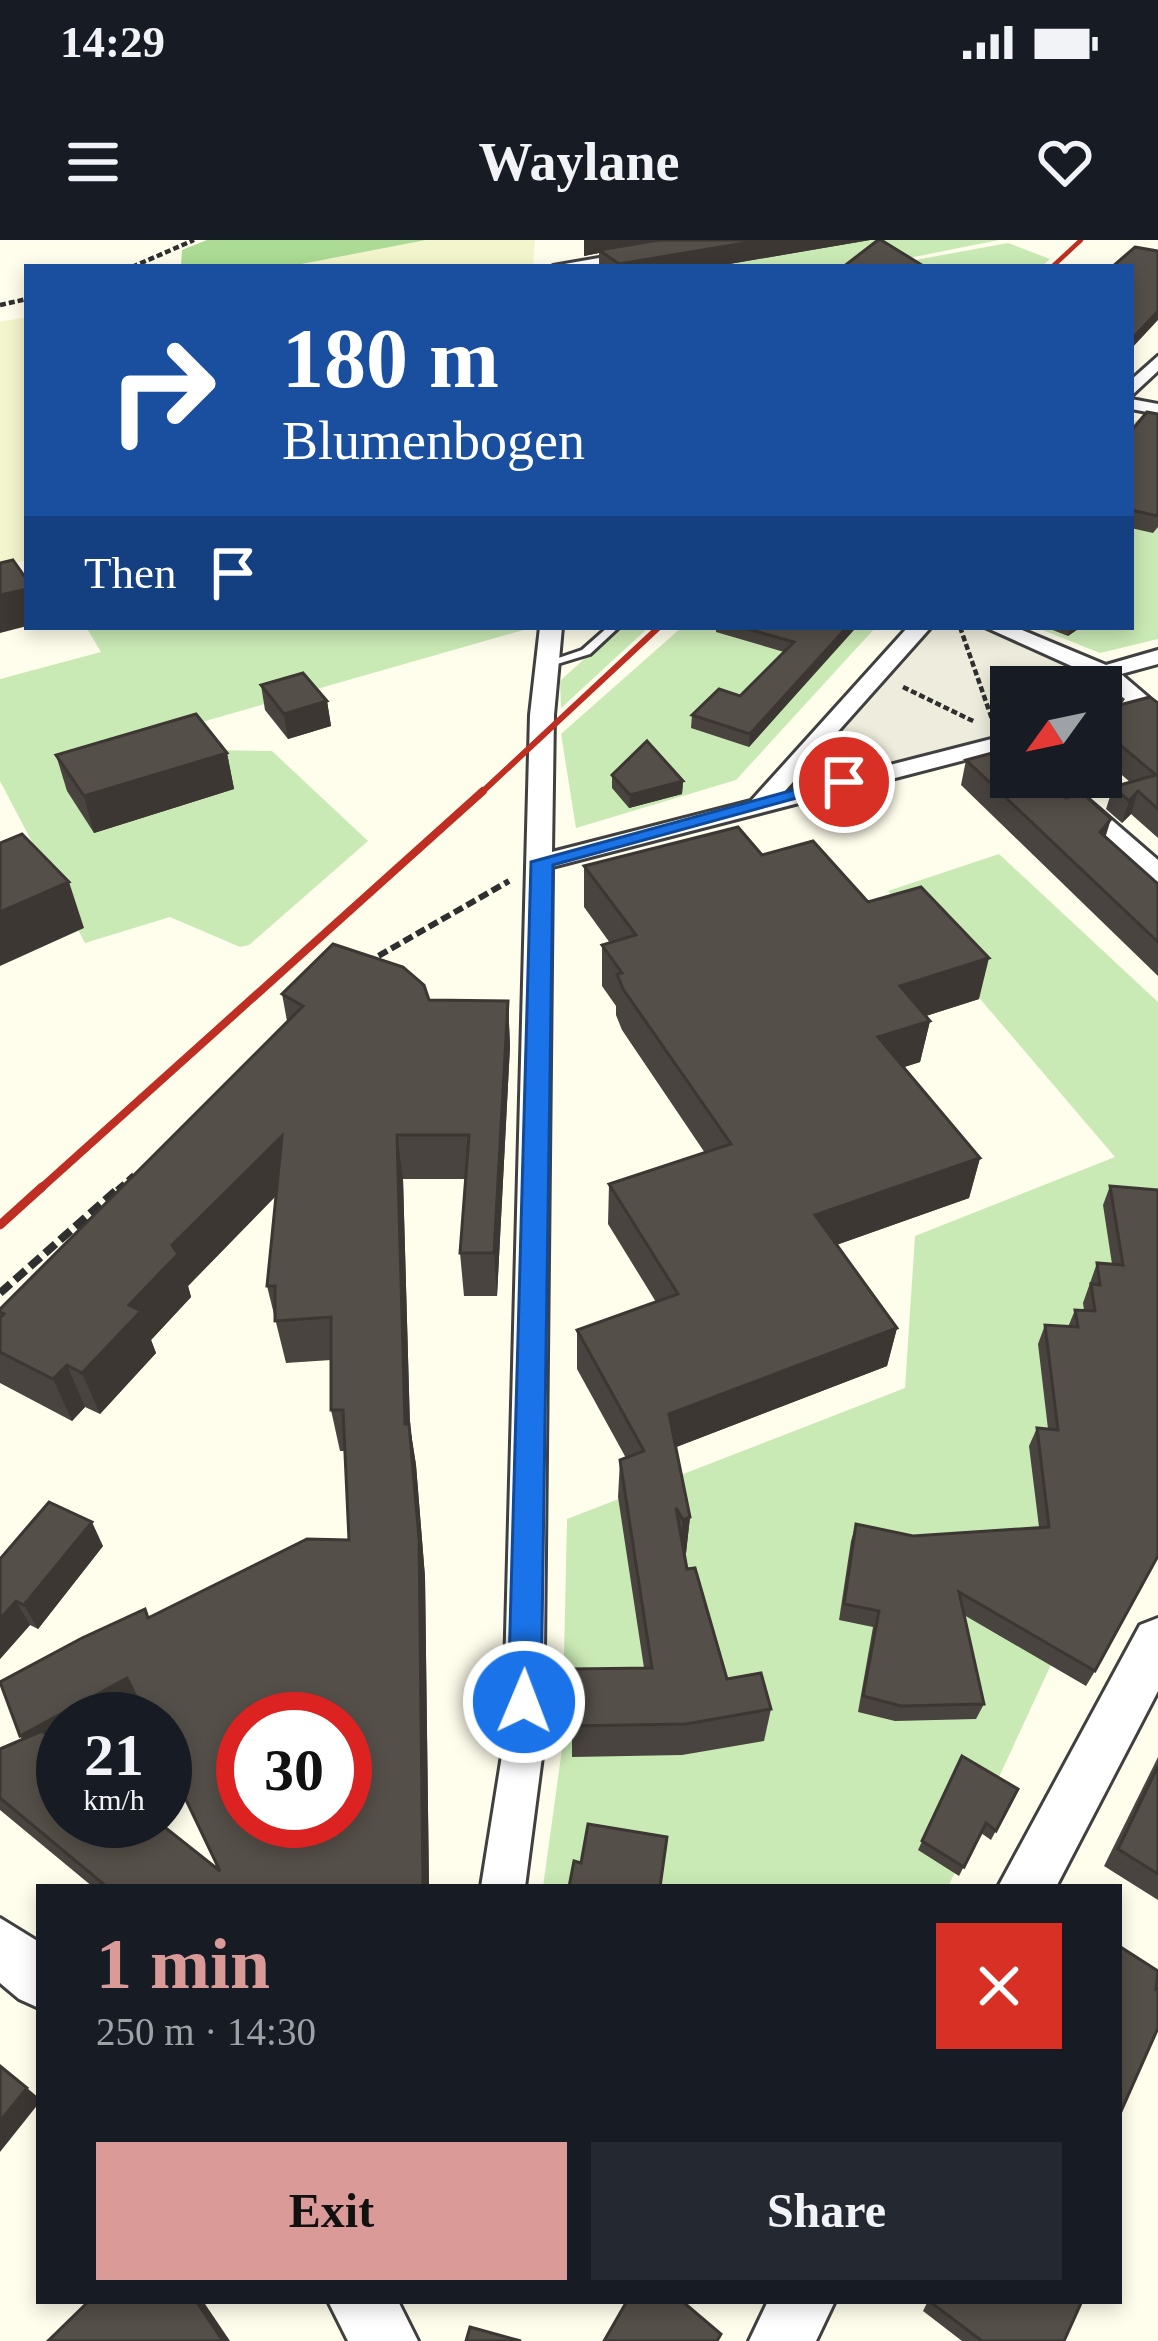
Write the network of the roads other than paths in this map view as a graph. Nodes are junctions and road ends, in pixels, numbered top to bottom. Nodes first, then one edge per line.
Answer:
1 (733, 240) edge
2 (561, 262) edge
3 (1158, 361) edge
4 (1134, 388) edge
5 (550, 630) edge
6 (611, 630) edge
7 (917, 630) edge
8 (1003, 630) edge
9 (1158, 657) edge
10 (544, 664) junction
11 (1090, 666) edge
12 (1122, 667) edge
13 (1122, 686) edge
14 (1122, 712) edge
15 (990, 743) edge
16 (1072, 798) edge
17 (763, 802) junction
18 (542, 862) junction
19 (1158, 874) edge
20 (1158, 1641) edge
21 (503, 1884) edge
22 (1028, 1884) edge
23 (0, 1946) edge
24 (36, 1976) edge
25 (801, 2304) edge
26 (781, 2341) edge

1 - 2 street
3 - 4 street
5 - 10 street
6 - 10 lane
7 - 17 street
8 - 11 street
9 - 12 street
10 - 18 street
13 - 14 street
15 - 17 street
16 - 19 street
17 - 18 street
18 - 21 street
20 - 22 street
23 - 24 street
25 - 26 street

